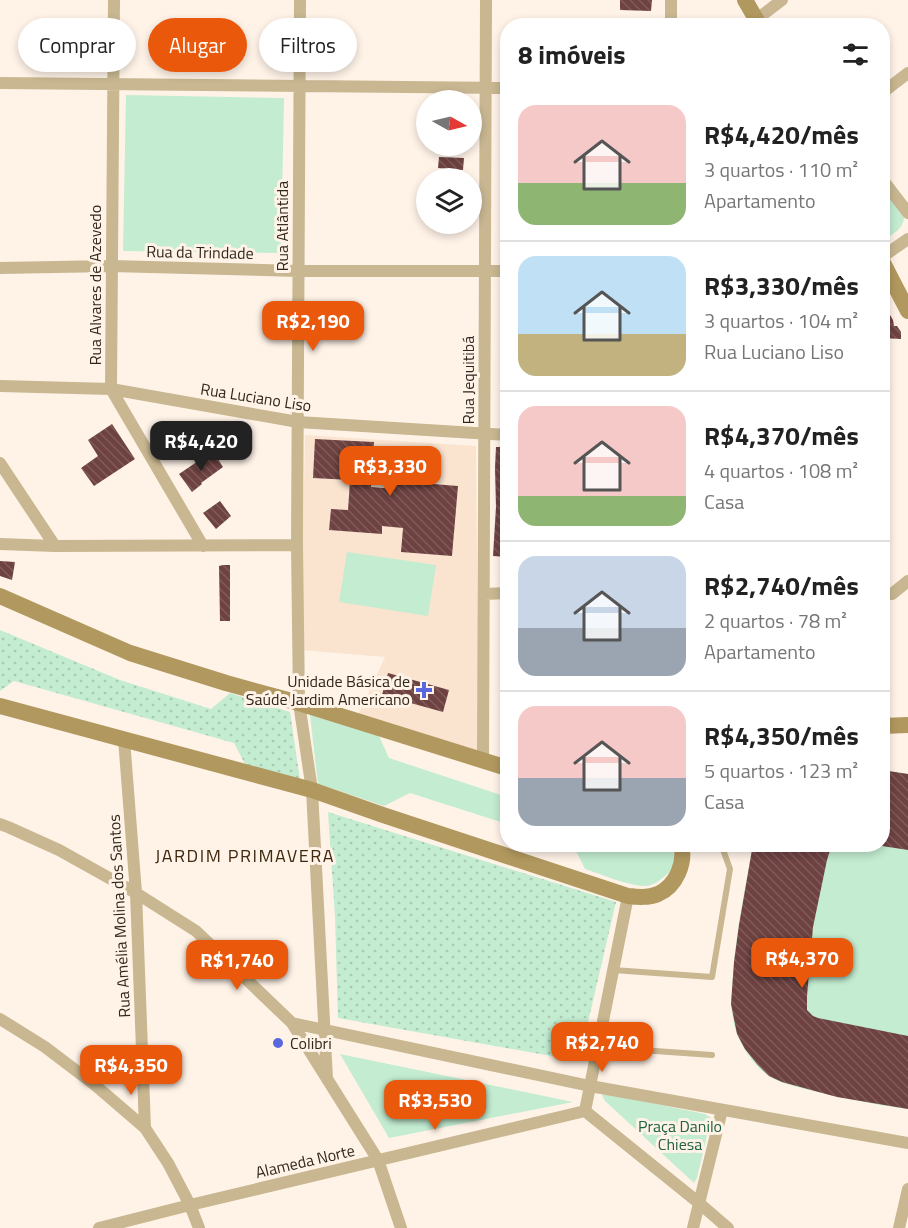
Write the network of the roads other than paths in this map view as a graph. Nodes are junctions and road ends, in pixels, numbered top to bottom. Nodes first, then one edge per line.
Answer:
1 (114, 0) edge
2 (300, 0) edge
3 (486, 0) edge
4 (671, 0) edge
5 (745, 0) edge
6 (782, 0) edge
7 (671, 18) edge
8 (757, 18) edge
9 (765, 18) edge
10 (908, 73) edge
11 (0, 83) edge
12 (114, 84) junction
13 (299, 86) junction
14 (890, 87) edge
15 (486, 88) junction
16 (500, 88) edge
17 (890, 189) edge
18 (908, 213) edge
19 (908, 239) edge
20 (890, 253) edge
21 (111, 266) junction
22 (0, 268) edge
23 (298, 271) junction
24 (485, 271) junction
25 (500, 271) edge
26 (890, 275) edge
27 (908, 311) edge
28 (0, 386) edge
29 (111, 389) junction
30 (298, 422) junction
31 (484, 434) junction
32 (500, 435) edge
33 (0, 463) edge
34 (0, 544) edge
35 (297, 545) junction
36 (55, 546) junction
37 (203, 546) junction
38 (908, 581) edge
39 (500, 593) edge
40 (484, 594) junction
41 (890, 594) edge
42 (0, 596) edge
43 (299, 703) junction
44 (0, 706) edge
45 (908, 725) edge
46 (890, 726) edge
47 (124, 739) junction
48 (483, 760) junction
49 (500, 766) edge
50 (312, 790) junction
51 (0, 824) edge
52 (683, 852) edge
53 (724, 852) edge
54 (136, 893) junction
55 (628, 896) junction
56 (613, 970) junction
57 (0, 1019) edge
58 (292, 1023) junction
59 (324, 1029) junction
60 (598, 1047) junction
61 (712, 1055) dead end
62 (327, 1079) junction
63 (590, 1086) junction
64 (722, 1110) junction
65 (585, 1111) junction
66 (145, 1128) junction
67 (908, 1143) edge
68 (378, 1160) junction
69 (908, 1189) edge
70 (699, 1203) junction
71 (190, 1205) junction
72 (99, 1228) edge
73 (199, 1228) edge
74 (401, 1228) edge
75 (693, 1228) edge
76 (728, 1228) edge
77 (899, 1228) edge

1 - 12 street, Rua Alvares de Azevedo
2 - 13 street, Rua Atlântida
3 - 15 street, Rua Jequitibá
4 - 7 street
5 - 8 main road
6 - 9 street
10 - 14 street
11 - 12 street
12 - 13 street
12 - 21 street, Rua Alvares de Azevedo
13 - 15 street
13 - 23 street, Rua Atlântida
15 - 16 street
15 - 24 street, Rua Jequitibá
17 - 18 street
19 - 20 street
21 - 22 street, Rua da Trindade
21 - 23 street, Rua da Trindade
21 - 29 street, Rua Alvares de Azevedo
23 - 24 street, Rua da Trindade
23 - 30 street, Rua Atlântida
24 - 25 street, Rua da Trindade
24 - 31 street, Rua Jequitibá
26 - 27 main road
28 - 29 street, Rua Luciano Liso
29 - 30 street, Rua Luciano Liso
29 - 37 street
30 - 31 street, Rua Luciano Liso
30 - 35 street, Rua Atlântida
31 - 32 street, Rua Luciano Liso
31 - 40 street, Rua Jequitibá
33 - 36 street
34 - 36 street
35 - 37 street
35 - 43 street, Rua Atlântida
36 - 37 street
38 - 41 street
39 - 40 street
40 - 48 street, Rua Jequitibá
42 - 43 main road
43 - 48 main road
43 - 50 street, Rua Atlântida
44 - 47 main road
45 - 46 main road
47 - 50 main road
47 - 54 street, Rua Amélia Molina dos Santos
48 - 49 main road
50 - 55 main road
50 - 59 street, Rua Atlântida
51 - 54 street
52 - 55 main road
53 - 56 lane
54 - 58 street
54 - 66 street, Rua Amélia Molina dos Santos
55 - 56 street
56 - 60 street
57 - 66 street
58 - 59 street
58 - 62 street
59 - 62 street, Rua Atlântida
59 - 63 street
60 - 61 lane
60 - 63 street
62 - 68 street
63 - 64 street
63 - 65 street
64 - 67 street
64 - 70 street
65 - 68 street, Alameda Norte
65 - 70 street
66 - 71 street
68 - 71 street, Alameda Norte
68 - 74 street
69 - 77 street
70 - 75 street
70 - 76 street
71 - 72 street, Alameda Norte
71 - 73 street

